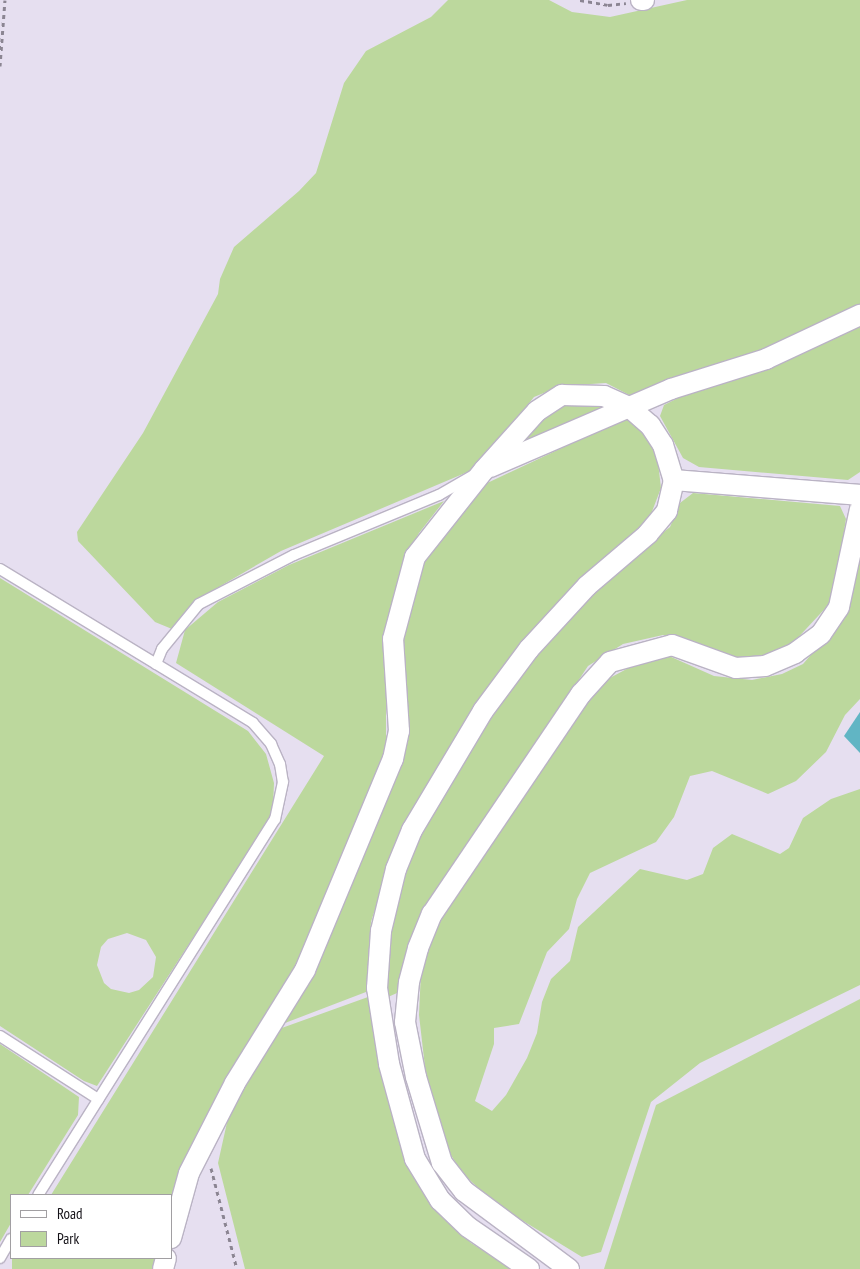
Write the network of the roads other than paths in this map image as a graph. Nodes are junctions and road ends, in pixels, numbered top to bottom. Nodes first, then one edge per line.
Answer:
1 (860, 315) edge
2 (629, 407) junction
3 (484, 470) junction
4 (674, 480) junction
5 (860, 496) edge
6 (860, 509) edge
7 (0, 569) edge
8 (156, 664) junction
9 (0, 1036) edge
10 (98, 1099) junction
11 (39, 1194) edge
12 (172, 1234) edge
13 (10, 1241) edge
14 (0, 1258) edge
15 (529, 1269) edge
16 (569, 1269) edge

1 - 2 street
2 - 3 street
2 - 3 street
2 - 4 street
3 - 8 lane
3 - 12 street
4 - 5 street
4 - 15 street
6 - 16 street
7 - 8 lane
8 - 10 lane
9 - 10 lane
10 - 11 lane
13 - 14 lane

